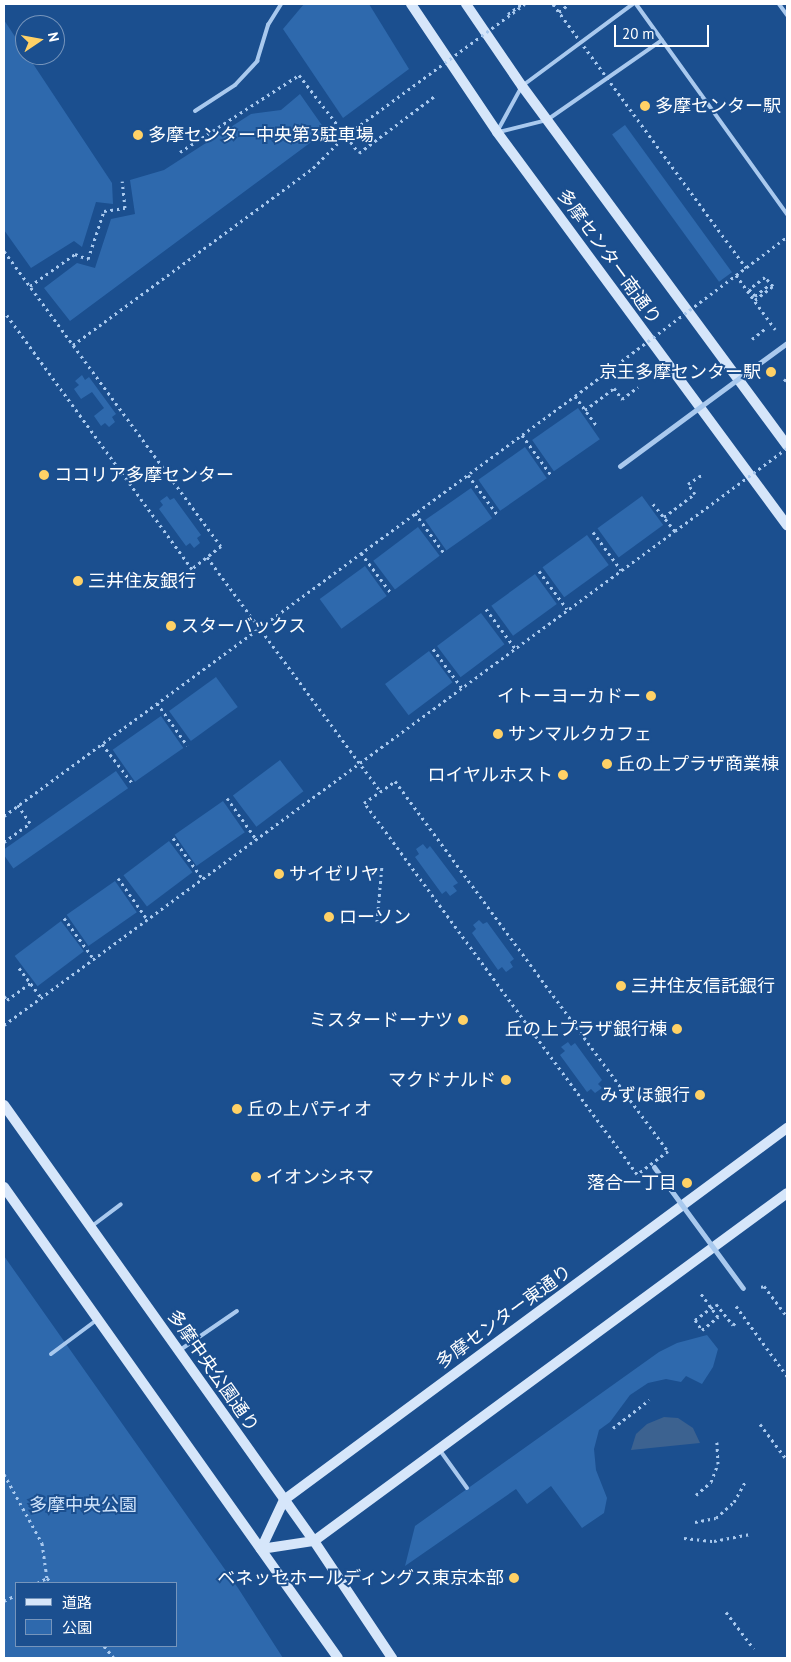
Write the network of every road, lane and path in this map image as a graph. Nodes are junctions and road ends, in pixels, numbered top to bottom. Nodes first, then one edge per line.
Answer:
1 (282, 4) edge
2 (412, 4) edge
3 (466, 4) edge
4 (524, 4) edge
5 (553, 4) edge
6 (569, 4) edge
7 (635, 4) edge
8 (779, 4) edge
9 (559, 12) junction
10 (508, 14) dead end
11 (787, 15) edge
12 (662, 40) junction
13 (522, 86) junction
14 (436, 95) dead end
15 (195, 110) dead end
16 (547, 120) junction
17 (497, 132) junction
18 (345, 136) junction
19 (180, 152) dead end
20 (122, 181) dead end
21 (787, 214) edge
22 (787, 237) edge
23 (4, 251) edge
24 (746, 268) junction
25 (736, 275) junction
26 (769, 285) dead end
27 (30, 286) junction
28 (754, 300) junction
29 (4, 311) edge
30 (766, 328) dead end
31 (752, 339) dead end
32 (786, 343) edge
33 (73, 345) junction
34 (638, 387) dead end
35 (574, 396) junction
36 (585, 410) junction
37 (597, 426) dead end
38 (522, 435) junction
39 (787, 447) edge
40 (620, 466) dead end
41 (703, 474) dead end
42 (468, 475) junction
43 (551, 475) dead end
44 (651, 501) dead end
45 (415, 513) junction
46 (497, 514) dead end
47 (664, 517) junction
48 (787, 526) edge
49 (675, 531) junction
50 (592, 532) dead end
51 (361, 553) junction
52 (444, 553) dead end
53 (207, 558) junction
54 (621, 570) junction
55 (539, 571) dead end
56 (391, 593) dead end
57 (486, 609) dead end
58 (567, 609) junction
59 (259, 628) junction
60 (515, 648) junction
61 (433, 649) dead end
62 (462, 688) junction
63 (157, 703) junction
64 (102, 744) junction
65 (187, 745) dead end
66 (361, 762) junction
67 (133, 784) dead end
68 (380, 792) junction
69 (227, 798) dead end
70 (18, 805) junction
71 (4, 816) edge
72 (173, 838) dead end
73 (256, 839) junction
74 (4, 842) edge
75 (382, 865) dead end
76 (118, 878) dead end
77 (202, 878) junction
78 (64, 918) dead end
79 (147, 919) junction
80 (377, 922) dead end
81 (93, 958) junction
82 (19, 968) dead end
83 (30, 983) junction
84 (4, 996) edge
85 (41, 997) junction
86 (4, 1025) edge
87 (4, 1106) edge
88 (787, 1128) edge
89 (654, 1167) dead end
90 (4, 1187) edge
91 (787, 1193) edge
92 (121, 1204) dead end
93 (91, 1228) junction
94 (743, 1288) dead end
95 (699, 1291) dead end
96 (756, 1291) dead end
97 (742, 1302) dead end
98 (237, 1311) dead end
99 (787, 1316) edge
100 (98, 1319) junction
101 (735, 1324) dead end
102 (178, 1352) junction
103 (52, 1354) dead end
104 (787, 1376) edge
105 (649, 1400) dead end
106 (760, 1424) dead end
107 (613, 1428) dead end
108 (717, 1442) dead end
109 (439, 1450) junction
110 (787, 1460) edge
111 (4, 1474) edge
112 (746, 1480) dead end
113 (468, 1488) dead end
114 (696, 1494) dead end
115 (284, 1500) junction
116 (695, 1522) dead end
117 (750, 1534) dead end
118 (684, 1538) dead end
119 (314, 1541) junction
120 (261, 1549) junction
121 (47, 1578) junction
122 (39, 1582) edge
123 (51, 1582) edge
124 (15, 1595) edge
125 (4, 1601) edge
126 (726, 1612) dead end
127 (105, 1647) edge
128 (754, 1649) dead end
129 (114, 1658) edge
130 (338, 1658) edge
131 (392, 1658) edge

1 - 15 lane
2 - 17 street, 多摩センター南通り
3 - 13 street, 多摩センター南通り
4 - 10 path
4 - 18 path, bridge
5 - 9 path, bridge
6 - 9 path
7 - 12 lane
7 - 13 lane
8 - 11 lane
9 - 24 path, bridge
12 - 16 lane
12 - 21 lane
13 - 16 street, 多摩センター南通り
13 - 17 lane
14 - 18 path
16 - 17 lane
16 - 39 street, 多摩センター南通り
17 - 48 street, 多摩センター南通り
18 - 19 path
18 - 33 path
20 - 27 path
22 - 24 path, bridge
23 - 27 path
24 - 25 path, bridge
25 - 28 path
25 - 35 path, bridge
26 - 28 path
27 - 33 path
28 - 32 path
29 - 53 path
30 - 31 path
32 - 40 street, bridge
33 - 53 path
34 - 36 path
35 - 36 path
35 - 38 path
36 - 37 path
38 - 42 path
38 - 43 path
39 - 49 path, bridge
41 - 47 path
42 - 45 path
42 - 46 path
44 - 47 path
45 - 51 path
45 - 52 path
47 - 49 path
49 - 54 path
50 - 54 path
51 - 56 path
51 - 59 path
53 - 59 path
54 - 58 path
55 - 58 path
57 - 60 path
58 - 60 path
59 - 63 path
59 - 66 path
60 - 62 path
61 - 62 path
62 - 66 path
63 - 64 path
63 - 65 path
64 - 67 path
64 - 70 path
66 - 68 path
66 - 73 path
68 - 68 path
69 - 73 path
70 - 71 path
70 - 74 path
72 - 77 path
73 - 77 path
75 - 80 path
76 - 79 path
77 - 79 path
78 - 81 path
79 - 81 path
81 - 85 path
82 - 83 path
83 - 84 path
83 - 85 path
85 - 86 path
87 - 93 street, 多摩中央公園通り
88 - 115 street, 多摩センター東通り
89 - 94 street, bridge
90 - 100 street
91 - 109 street
92 - 93 lane
93 - 102 street, 多摩中央公園通り
95 - 101 path, bridge
96 - 99 path
97 - 104 path
98 - 102 lane
100 - 103 lane
100 - 120 street
102 - 115 street, 多摩中央公園通り
105 - 107 path
106 - 110 path
108 - 114 path
109 - 113 lane
109 - 119 street
111 - 121 path
112 - 116 path
115 - 119 street, 多摩中央公園通り
115 - 120 street, 多摩センター東通り
117 - 118 path
119 - 120 street
119 - 131 street, 多摩中央公園通り
120 - 130 street
121 - 122 path
121 - 123 path
124 - 125 path
126 - 128 path
127 - 129 path

